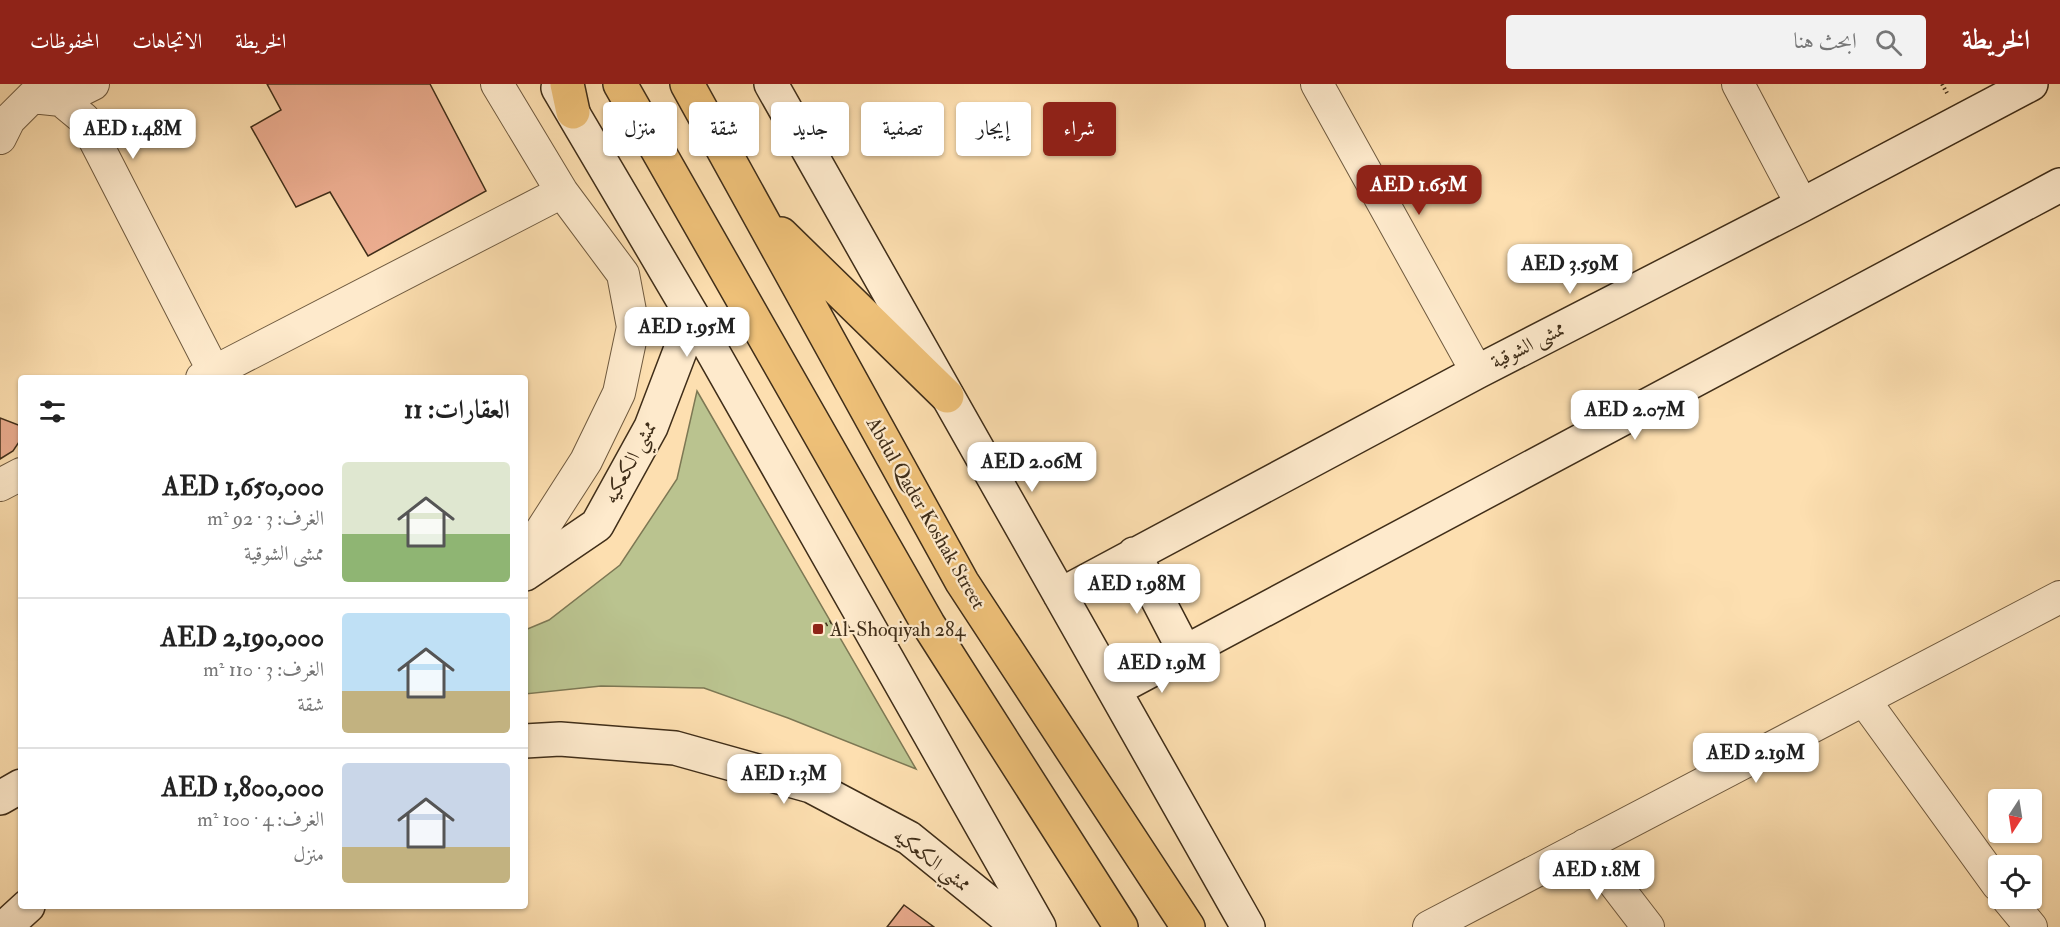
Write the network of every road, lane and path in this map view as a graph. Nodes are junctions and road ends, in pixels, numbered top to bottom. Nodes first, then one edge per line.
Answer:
1 (93, 84) edge
2 (497, 84) edge
3 (556, 84) edge
4 (620, 84) edge
5 (687, 84) edge
6 (771, 84) edge
7 (1317, 84) edge
8 (1738, 84) edge
9 (2031, 84) edge
10 (570, 98) edge
11 (61, 100) junction
12 (0, 138) edge
13 (2060, 185) edge
14 (562, 192) junction
15 (1802, 205) junction
16 (756, 209) junction
17 (693, 317) junction
18 (1477, 372) junction
19 (208, 375) edge
20 (947, 396) junction
21 (18, 476) edge
22 (0, 485) edge
23 (528, 551) edge
24 (1134, 554) junction
25 (528, 572) edge
26 (1060, 595) junction
27 (2060, 597) edge
28 (1185, 652) junction
29 (1114, 690) junction
30 (1864, 700) junction
31 (528, 741) edge
32 (18, 788) edge
33 (0, 798) edge
34 (1585, 845) junction
35 (1988, 871) edge
36 (25, 909) edge
37 (2016, 909) edge
38 (5, 927) edge
39 (1019, 927) edge
40 (1039, 927) edge
41 (1121, 927) edge
42 (1188, 927) edge
43 (1248, 927) edge
44 (1429, 927) edge
45 (1648, 927) edge
46 (2031, 927) edge

1 - 11 street
2 - 14 street
3 - 10 street
4 - 41 main road
5 - 16 main road, Abdul Qader Koshak Street
6 - 20 street
7 - 18 street
8 - 15 street
9 - 15 street, ممشى الشوقية
10 - 17 street
11 - 12 street
11 - 19 street
13 - 28 street
14 - 19 street
14 - 23 street
15 - 18 street, ممشى الشوقية
16 - 20 main road
16 - 42 main road, Abdul Qader Koshak Street
17 - 25 street, ممشي الكعكيه
17 - 40 street
18 - 24 street, ممشى الشوقية
20 - 26 street
21 - 22 street
24 - 26 street, ممشى الشوقية
24 - 28 street
26 - 29 street
27 - 30 street
28 - 29 street
29 - 43 street
30 - 34 street
30 - 35 street
31 - 39 street, ممشي الكعكيه
32 - 33 street
34 - 44 street
34 - 45 street
36 - 38 street
37 - 46 street

